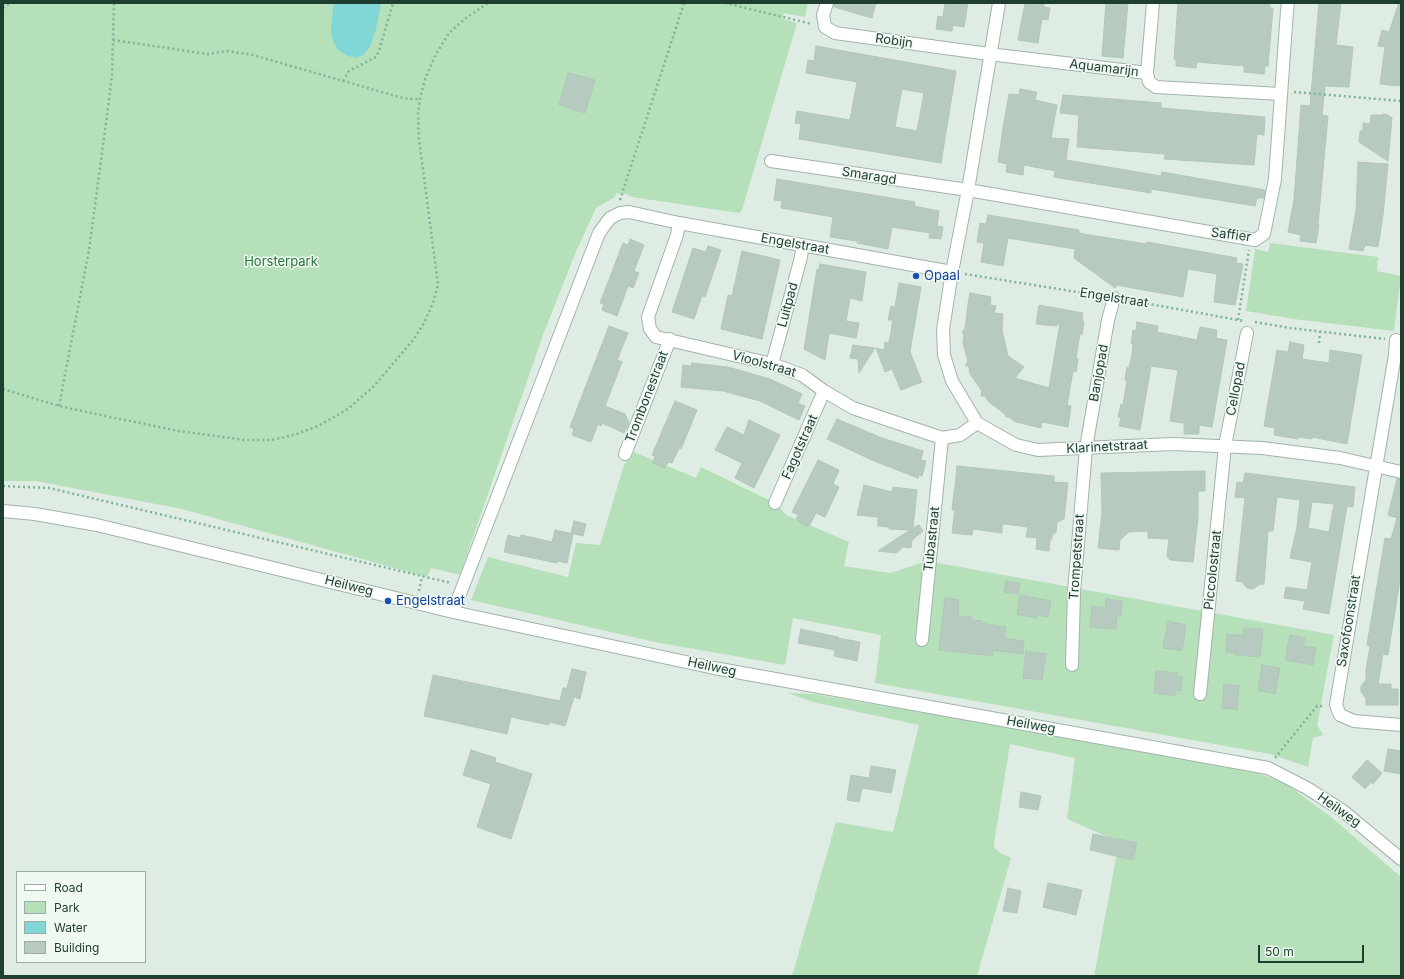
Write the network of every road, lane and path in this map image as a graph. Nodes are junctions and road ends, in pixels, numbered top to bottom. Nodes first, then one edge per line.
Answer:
1 (10, 3) edge
2 (114, 3) edge
3 (393, 3) edge
4 (488, 3) edge
5 (684, 3) edge
6 (725, 3) edge
7 (827, 3) edge
8 (999, 3) edge
9 (1153, 3) edge
10 (1288, 3) edge
11 (3, 8) edge
12 (825, 27) junction
13 (113, 40) junction
14 (989, 54) junction
15 (1147, 73) junction
16 (344, 81) junction
17 (1282, 94) junction
18 (420, 99) junction
19 (1401, 101) edge
20 (771, 161) dead end
21 (968, 190) junction
22 (620, 213) junction
23 (679, 223) junction
24 (1251, 240) junction
25 (803, 246) junction
26 (952, 272) junction
27 (1114, 298) junction
28 (1238, 319) junction
29 (1237, 325) dead end
30 (1320, 332) junction
31 (1246, 337) dead end
32 (670, 339) junction
33 (1396, 340) joint
34 (1319, 343) dead end
35 (772, 364) junction
36 (3, 389) edge
37 (824, 391) junction
38 (59, 406) junction
39 (977, 423) junction
40 (942, 438) junction
41 (1225, 446) junction
42 (1086, 448) junction
43 (625, 454) dead end
44 (1375, 466) junction
45 (1401, 472) edge
46 (3, 486) edge
47 (775, 503) dead end
48 (3, 511) edge
49 (463, 586) junction
50 (453, 612) junction
51 (922, 640) dead end
52 (1072, 666) dead end
53 (1200, 694) dead end
54 (1336, 705) junction
55 (1401, 725) edge
56 (1268, 768) junction
57 (1401, 859) edge

1 - 11 path
2 - 13 path
3 - 16 path
4 - 18 path
5 - 22 path
6 - 12 path
7 - 12 street
8 - 14 street
9 - 15 street
10 - 17 street, Saffier
12 - 14 street, Robijn
13 - 16 path
13 - 38 path
14 - 15 street, Aquamarijn
14 - 21 street
15 - 17 street, Aquamarijn
16 - 18 path
17 - 19 path
17 - 24 street, Saffier
18 - 38 path
20 - 21 street, Smaragd
21 - 24 street, Saffier
21 - 26 street
22 - 23 street, Engelstraat
22 - 49 street
23 - 25 street, Engelstraat
23 - 32 street, Vioolstraat
24 - 28 path
25 - 26 street, Engelstraat
25 - 35 street, Luitpad
26 - 27 path, Engelstraat
26 - 39 street, Klarinetstraat
27 - 28 path, Engelstraat
27 - 42 street, Banjopad
28 - 29 path
28 - 30 path, Engelstraat
30 - 33 path, Engelstraat
30 - 34 path
31 - 41 street, Cellopad
32 - 35 street, Vioolstraat
32 - 43 street, Trombonestraat
33 - 44 street, Saxofoonstraat
35 - 37 street, Vioolstraat
36 - 38 path
37 - 40 street, Vioolstraat
37 - 47 street, Fagotstraat
39 - 40 street
39 - 42 street, Klarinetstraat
40 - 51 street, Tubastraat
41 - 42 street, Klarinetstraat
41 - 44 street, Klarinetstraat
41 - 53 street, Piccolostraat
42 - 52 street, Trompetstraat
44 - 45 street, Klarinetstraat
44 - 54 street, Saxofoonstraat
46 - 49 path, Heilweg
48 - 50 street, Heilweg
49 - 50 street
50 - 56 street, Heilweg
54 - 55 street
54 - 56 path
56 - 57 street, Heilweg

